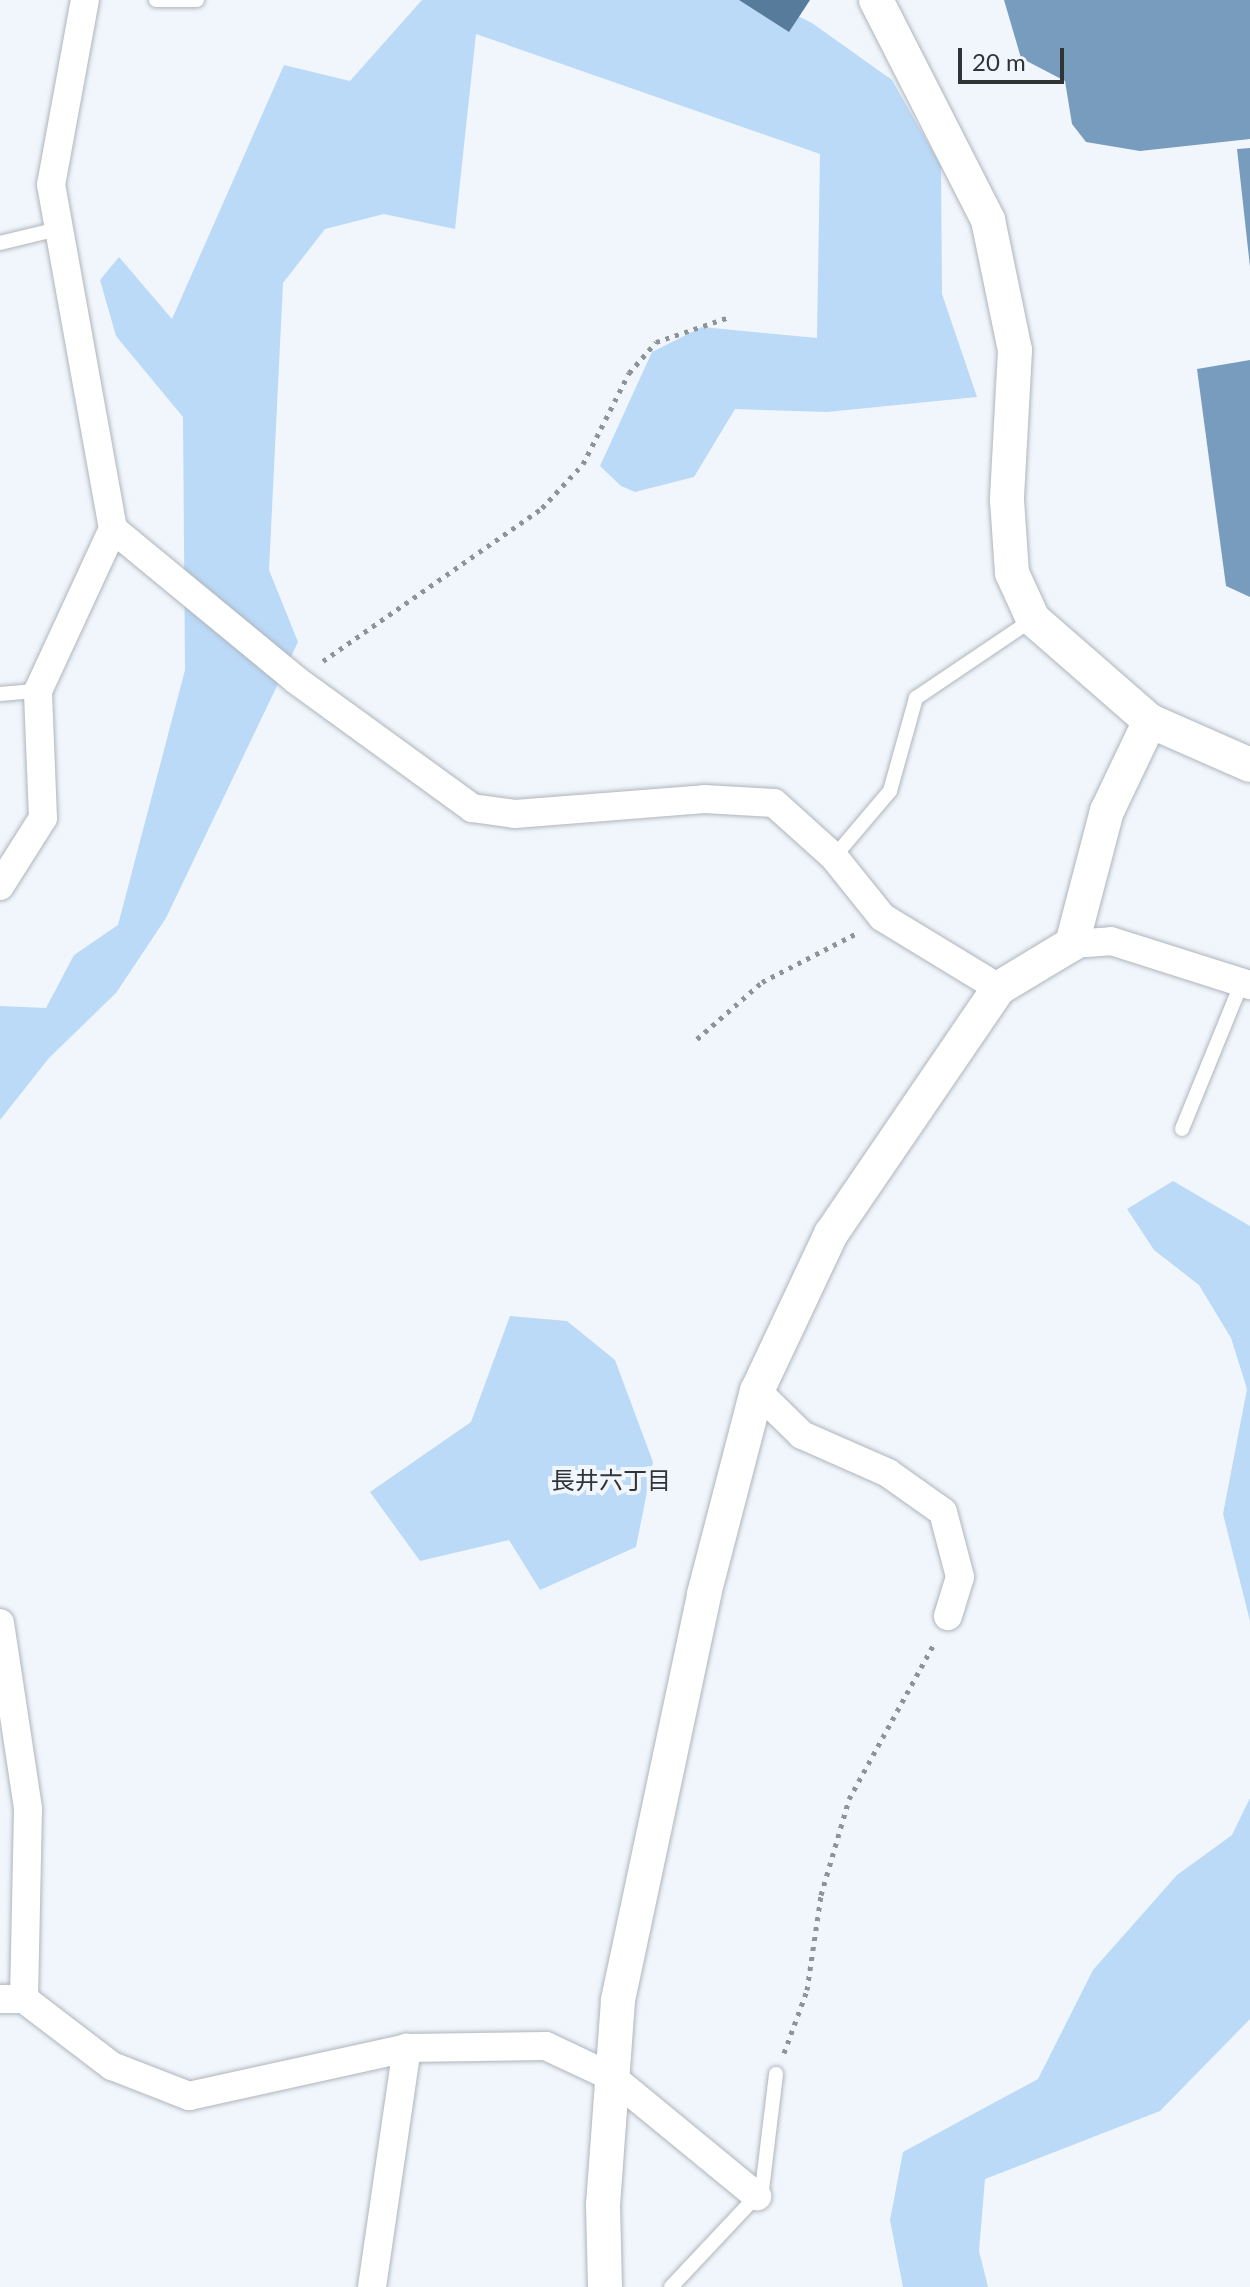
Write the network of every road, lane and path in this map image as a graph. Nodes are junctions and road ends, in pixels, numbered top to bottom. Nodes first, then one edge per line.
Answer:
1 (85, 0) edge
2 (156, 0) edge
3 (197, 0) edge
4 (876, 0) edge
5 (58, 229) junction
6 (0, 243) edge
7 (729, 317) dead end
8 (113, 529) junction
9 (1033, 619) junction
10 (296, 680) junction
11 (38, 691) junction
12 (0, 694) edge
13 (1150, 721) junction
14 (1250, 765) edge
15 (834, 857) junction
16 (0, 886) edge
17 (882, 917) junction
18 (1072, 944) junction
19 (1246, 983) edge
20 (999, 988) junction
21 (697, 1039) dead end
22 (1182, 1129) dead end
23 (757, 1391) junction
24 (948, 1616) joint
25 (0, 1623) edge
26 (12, 1999) edge
27 (407, 2048) junction
28 (776, 2074) joint
29 (612, 2077) junction
30 (757, 2196) junction
31 (372, 2287) edge
32 (605, 2287) edge
33 (671, 2287) edge

1 - 5 street
2 - 3 lane
4 - 9 street
5 - 6 lane
5 - 8 street
7 - 10 path
8 - 10 street
8 - 11 street
9 - 13 street
9 - 15 lane
10 - 15 street
11 - 12 lane
11 - 16 street
13 - 14 street
13 - 18 street
15 - 17 street
17 - 20 street
17 - 21 path
18 - 19 street
18 - 20 street
19 - 22 lane
20 - 23 street
23 - 24 street
23 - 29 street
24 - 28 path
25 - 26 street
26 - 27 street
27 - 29 street
27 - 31 street
28 - 30 lane
29 - 30 street
29 - 32 street
30 - 33 lane

